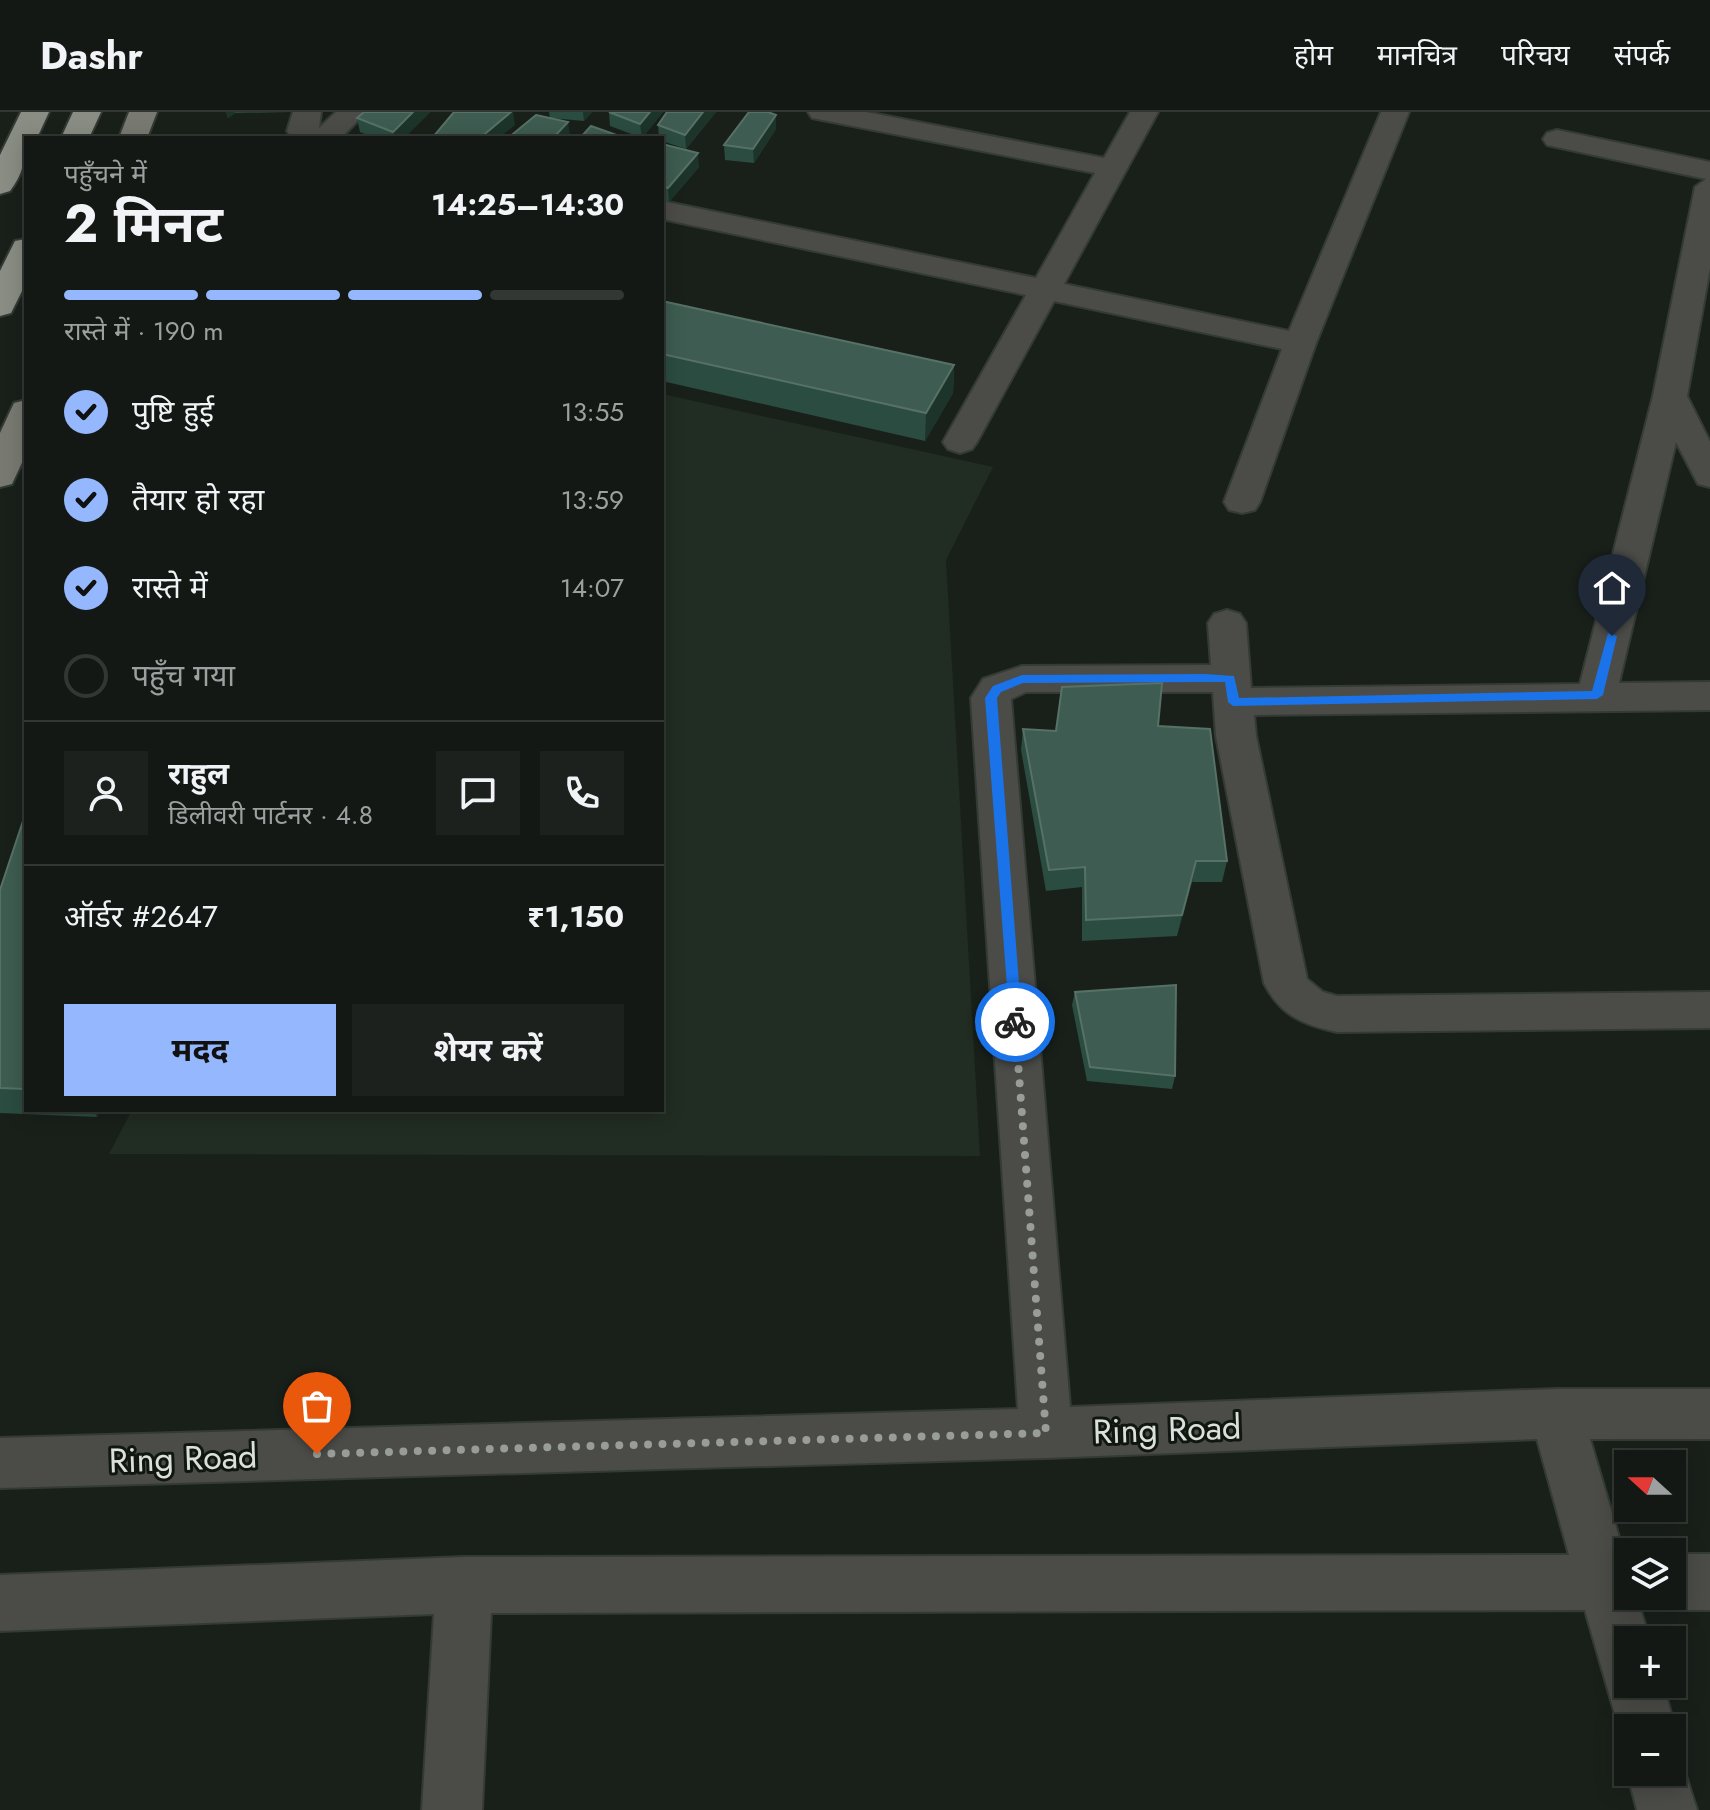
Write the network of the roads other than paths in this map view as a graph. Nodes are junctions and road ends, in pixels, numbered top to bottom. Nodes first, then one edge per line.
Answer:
1 (35, 112) edge
2 (87, 112) edge
3 (143, 112) edge
4 (352, 112) edge
5 (822, 112) edge
6 (1144, 112) edge
7 (1395, 112) edge
8 (312, 132) edge
9 (76, 136) edge
10 (134, 136) edge
11 (1557, 139) dead end
12 (1112, 168) junction
13 (1710, 171) edge
14 (0, 185) edge
15 (1710, 187) edge
16 (664, 210) edge
17 (24, 252) edge
18 (1044, 291) junction
19 (0, 306) edge
20 (1300, 343) junction
21 (1710, 372) edge
22 (1672, 384) junction
23 (24, 415) edge
24 (960, 442) dead end
25 (0, 476) edge
26 (1710, 476) edge
27 (1242, 502) dead end
28 (1227, 623) dead end
29 (1232, 690) junction
30 (1597, 695) junction
31 (1710, 696) edge
32 (1710, 1010) edge
33 (1556, 1414) junction
34 (1710, 1414) edge
35 (1046, 1433) junction
36 (0, 1463) edge
37 (1614, 1574) edge
38 (1614, 1582) edge
39 (1686, 1582) edge
40 (1710, 1582) edge
41 (464, 1585) junction
42 (0, 1603) edge
43 (1661, 1786) edge
44 (452, 1810) edge
45 (1667, 1810) edge

1 - 14 highway
2 - 9 highway
3 - 10 main road
4 - 8 street
5 - 12 street
6 - 12 street
7 - 20 street
11 - 13 street
12 - 18 street
15 - 22 street
16 - 18 street
17 - 19 highway
18 - 20 street
18 - 24 street
20 - 27 street
21 - 22 street
22 - 26 street
22 - 30 street
23 - 25 main road
28 - 29 street
29 - 30 street
29 - 32 street
29 - 35 street
30 - 31 street
33 - 34 street, Ring Road
33 - 35 street, Ring Road
33 - 37 street
35 - 36 street, Ring Road
38 - 41 street
39 - 40 street
41 - 42 street
41 - 44 street
43 - 45 street

